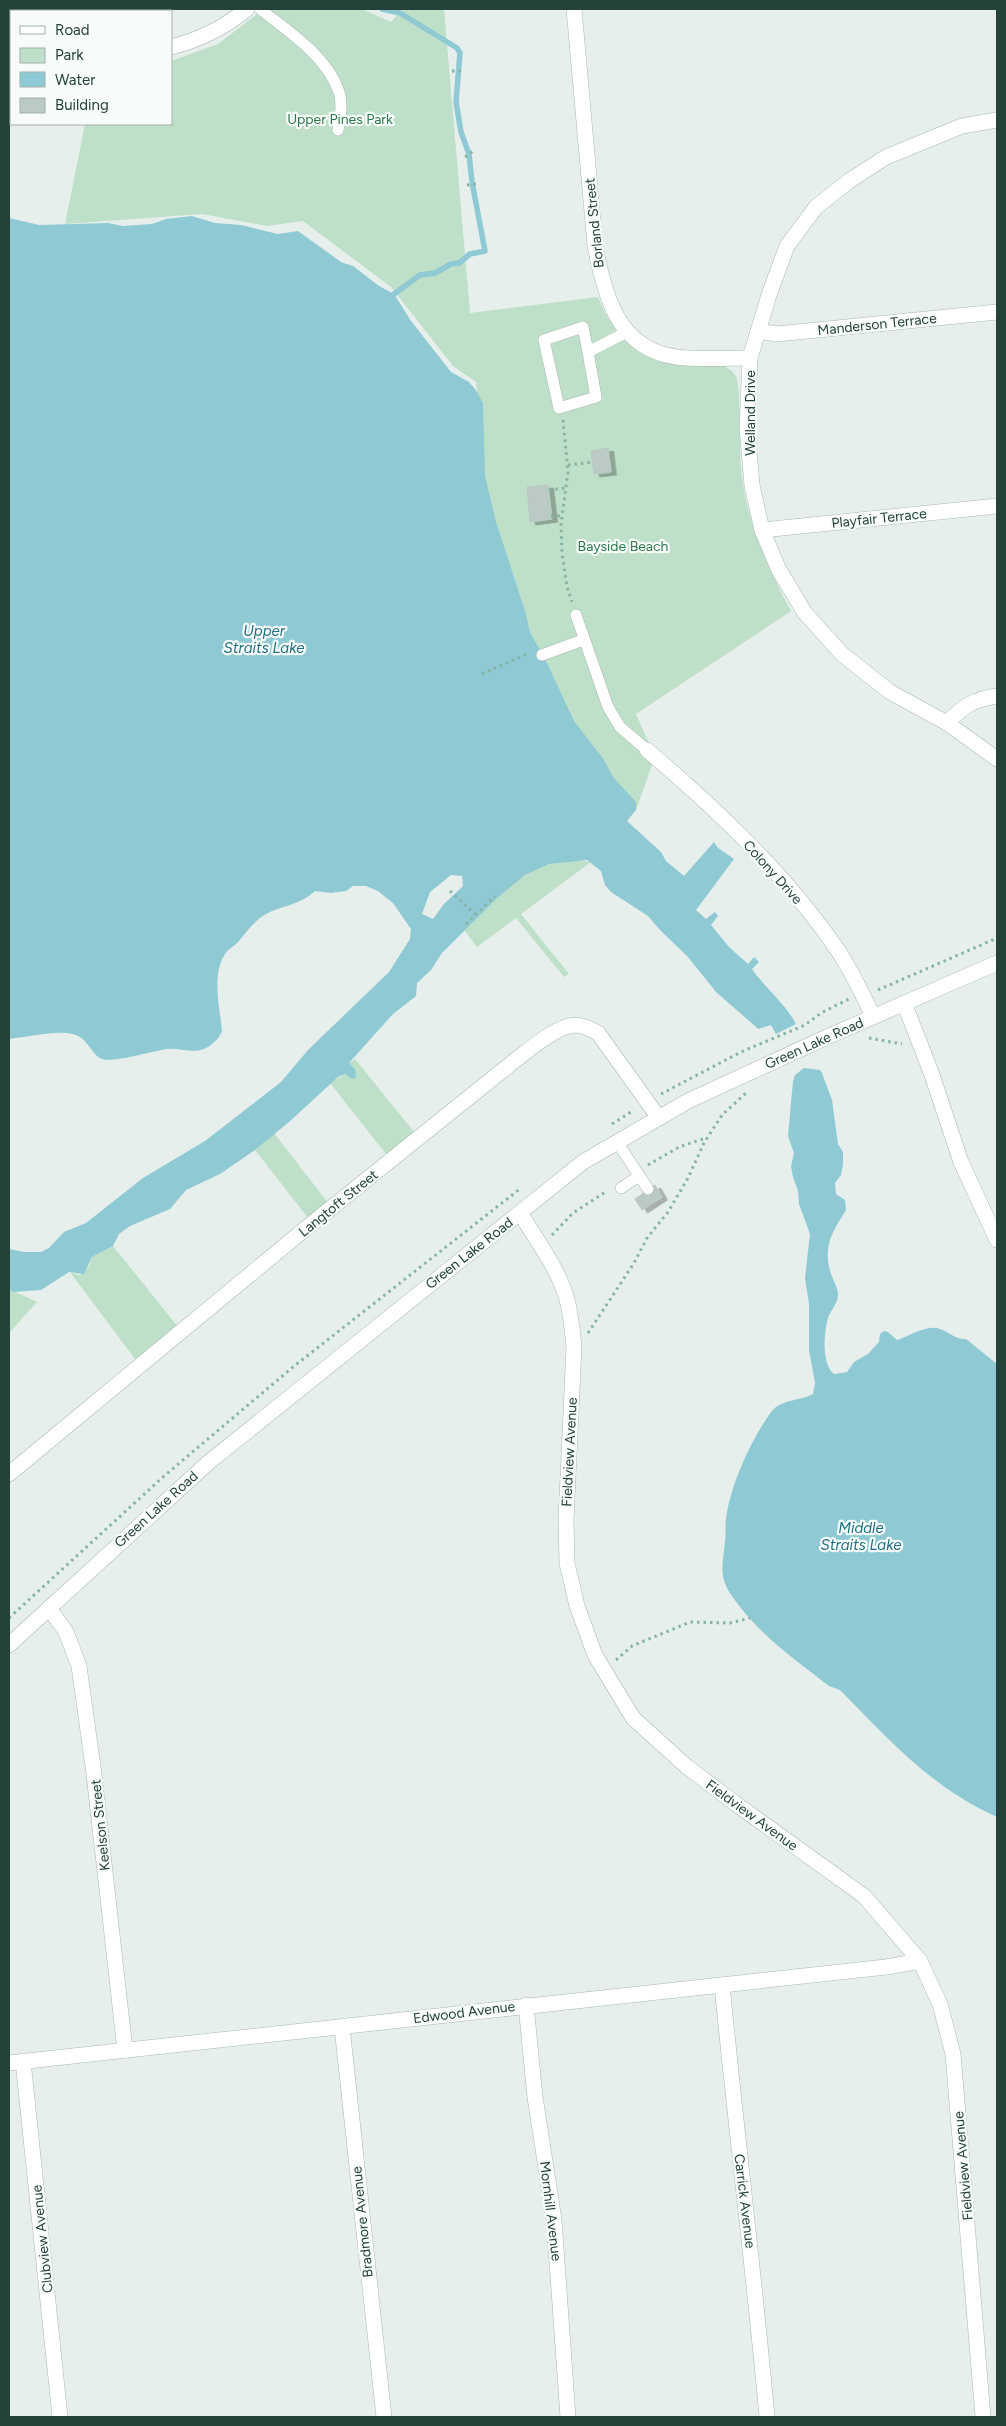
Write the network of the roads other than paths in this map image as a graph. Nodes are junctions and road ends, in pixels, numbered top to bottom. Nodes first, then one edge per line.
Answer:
1 (246, 9) edge
2 (260, 9) edge
3 (574, 9) edge
4 (172, 47) edge
5 (997, 120) edge
6 (338, 130) dead end
7 (997, 312) edge
8 (758, 331) junction
9 (627, 332) junction
10 (588, 352) junction
11 (750, 358) junction
12 (997, 506) edge
13 (762, 530) junction
14 (576, 615) road end
15 (583, 640) junction
16 (537, 654) road end
17 (997, 696) edge
18 (947, 723) junction
19 (647, 750) joint
20 (997, 759) edge
21 (997, 963) edge
22 (904, 1003) junction
23 (873, 1016) junction
24 (659, 1118) junction
25 (617, 1142) junction
26 (639, 1176) junction
27 (621, 1188) dead end
28 (648, 1188) dead end
29 (520, 1213) junction
30 (997, 1240) edge
31 (9, 1474) edge
32 (49, 1608) junction
33 (9, 1645) edge
34 (920, 1960) junction
35 (722, 1985) junction
36 (526, 2005) junction
37 (342, 2027) junction
38 (126, 2050) junction
39 (16, 2062) edge
40 (60, 2417) edge
41 (384, 2417) edge
42 (568, 2417) edge
43 (766, 2417) edge
44 (983, 2417) edge

1 - 4 street
2 - 6 lane
3 - 9 street, Borland Street
5 - 8 street, Welland Drive
7 - 8 street, Manderson Terrace
8 - 11 street, Welland Drive
9 - 10 lane
9 - 11 street, Borland Street
10 - 10 lane
11 - 13 street, Welland Drive
12 - 13 street, Playfair Terrace
13 - 18 street, Welland Drive
14 - 15 lane
15 - 16 lane
15 - 19 lane
17 - 18 street
18 - 20 street, Welland Drive
19 - 23 street, Colony Drive
21 - 22 street, Green Lake Road
22 - 23 street, Green Lake Road
22 - 30 street
23 - 24 street, Green Lake Road
24 - 25 street, Green Lake Road
24 - 31 street, Langtoft Street
25 - 26 lane
25 - 29 street, Green Lake Road
26 - 27 lane
26 - 28 lane
29 - 32 street, Green Lake Road
29 - 34 street, Fieldview Avenue
32 - 33 street, Green Lake Road
32 - 38 street, Keelson Street
34 - 35 street, Edwood Avenue
34 - 44 street, Fieldview Avenue
35 - 36 street, Edwood Avenue
35 - 43 street, Carrick Avenue
36 - 37 street, Edwood Avenue
36 - 42 street, Mornhill Avenue
37 - 38 street, Edwood Avenue
37 - 41 street, Bradmore Avenue
38 - 39 street, Edwood Avenue
39 - 40 street, Clubview Avenue

